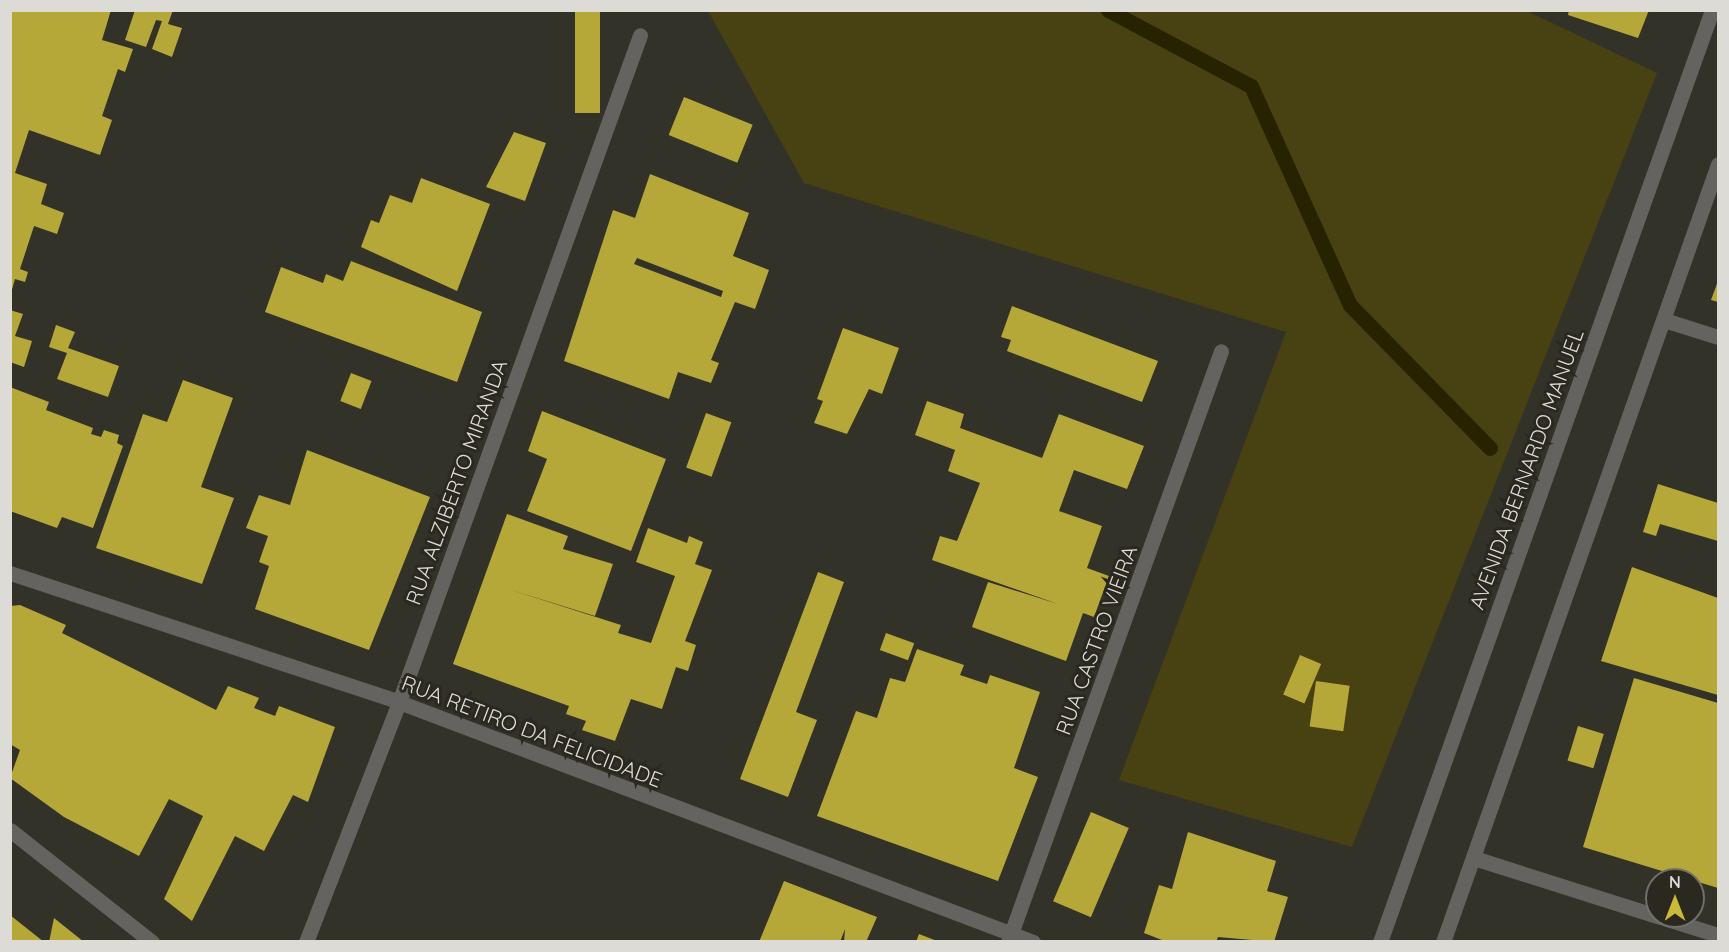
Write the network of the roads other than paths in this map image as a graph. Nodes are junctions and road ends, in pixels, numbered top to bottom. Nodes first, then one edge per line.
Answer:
1 (1712, 10) edge
2 (640, 35) dead end
3 (1719, 164) edge
4 (1664, 320) junction
5 (1719, 337) edge
6 (1221, 351) dead end
7 (10, 573) edge
8 (399, 702) junction
9 (10, 830) edge
10 (1477, 859) junction
11 (1645, 912) edge
12 (1696, 928) edge
13 (1719, 935) edge
14 (1010, 938) edge
15 (152, 942) edge
16 (306, 942) edge
17 (1033, 942) edge
18 (1380, 942) edge
19 (1443, 942) edge

1 - 18 street, AVENIDA BERNARDO MANUEL
2 - 8 street, RUA ALZIBERTO MIRANDA
3 - 4 street
4 - 5 street
4 - 10 street
6 - 14 street, RUA CASTRO VIEIRA
7 - 8 street, RUA RETIRO DA FELICIDADE
8 - 14 street, RUA RETIRO DA FELICIDADE
8 - 16 street, RUA ALZIBERTO MIRANDA
9 - 15 street
10 - 11 street
10 - 19 street
12 - 13 street
14 - 17 street, RUA RETIRO DA FELICIDADE

